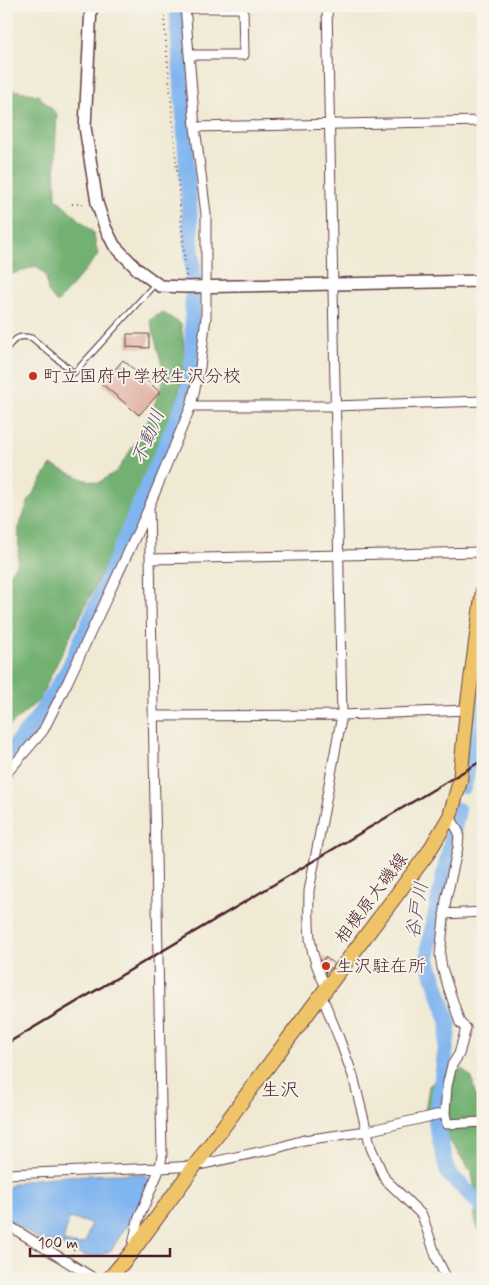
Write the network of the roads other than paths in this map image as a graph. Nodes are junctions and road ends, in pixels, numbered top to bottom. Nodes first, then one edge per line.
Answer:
1 (91, 6) edge
2 (327, 6) edge
3 (185, 7) edge
4 (189, 55) junction
5 (483, 121) edge
6 (329, 125) junction
7 (194, 127) junction
8 (483, 281) edge
9 (156, 283) junction
10 (332, 284) junction
11 (206, 287) junction
12 (6, 349) edge
13 (483, 401) edge
14 (191, 406) junction
15 (334, 406) junction
16 (149, 505) junction
17 (483, 552) edge
18 (338, 554) junction
19 (150, 559) junction
20 (483, 590) edge
21 (479, 645) edge
22 (466, 710) junction
23 (342, 715) junction
24 (154, 716) junction
25 (6, 774) edge
26 (451, 819) junction
27 (483, 912) edge
28 (444, 914) junction
29 (324, 991) junction
30 (443, 1114) junction
31 (483, 1122) edge
32 (367, 1131) junction
33 (194, 1166) junction
34 (160, 1168) junction
35 (10, 1174) edge
36 (6, 1181) edge
37 (6, 1224) edge
38 (131, 1252) junction
39 (110, 1278) edge
40 (95, 1279) edge
41 (447, 1279) edge

1 - 9 street
2 - 6 street
3 - 4 street
3 - 4 street
4 - 7 street
5 - 6 street
6 - 7 street
6 - 10 street
7 - 11 street
8 - 10 street
9 - 11 street
9 - 12 lane
10 - 11 street
10 - 15 street
11 - 14 street
13 - 15 street
14 - 15 street
14 - 16 street
15 - 18 street
16 - 19 street
16 - 25 street
17 - 18 street
18 - 19 street
18 - 23 street
19 - 24 street
20 - 21 main road, 相模原大磯線
21 - 22 main road, 相模原大磯線
22 - 23 street
22 - 26 main road, 相模原大磯線
23 - 24 street
23 - 29 street
24 - 34 street
26 - 28 street
26 - 29 main road, 相模原大磯線
27 - 28 street
28 - 30 street
29 - 32 street
29 - 33 main road, 相模原大磯線
30 - 31 street
30 - 32 street
32 - 33 street
32 - 41 street
33 - 34 street
33 - 38 main road, 相模原大磯線
34 - 35 street
34 - 38 street
35 - 36 street
37 - 40 street
38 - 39 main road, 相模原大磯線

